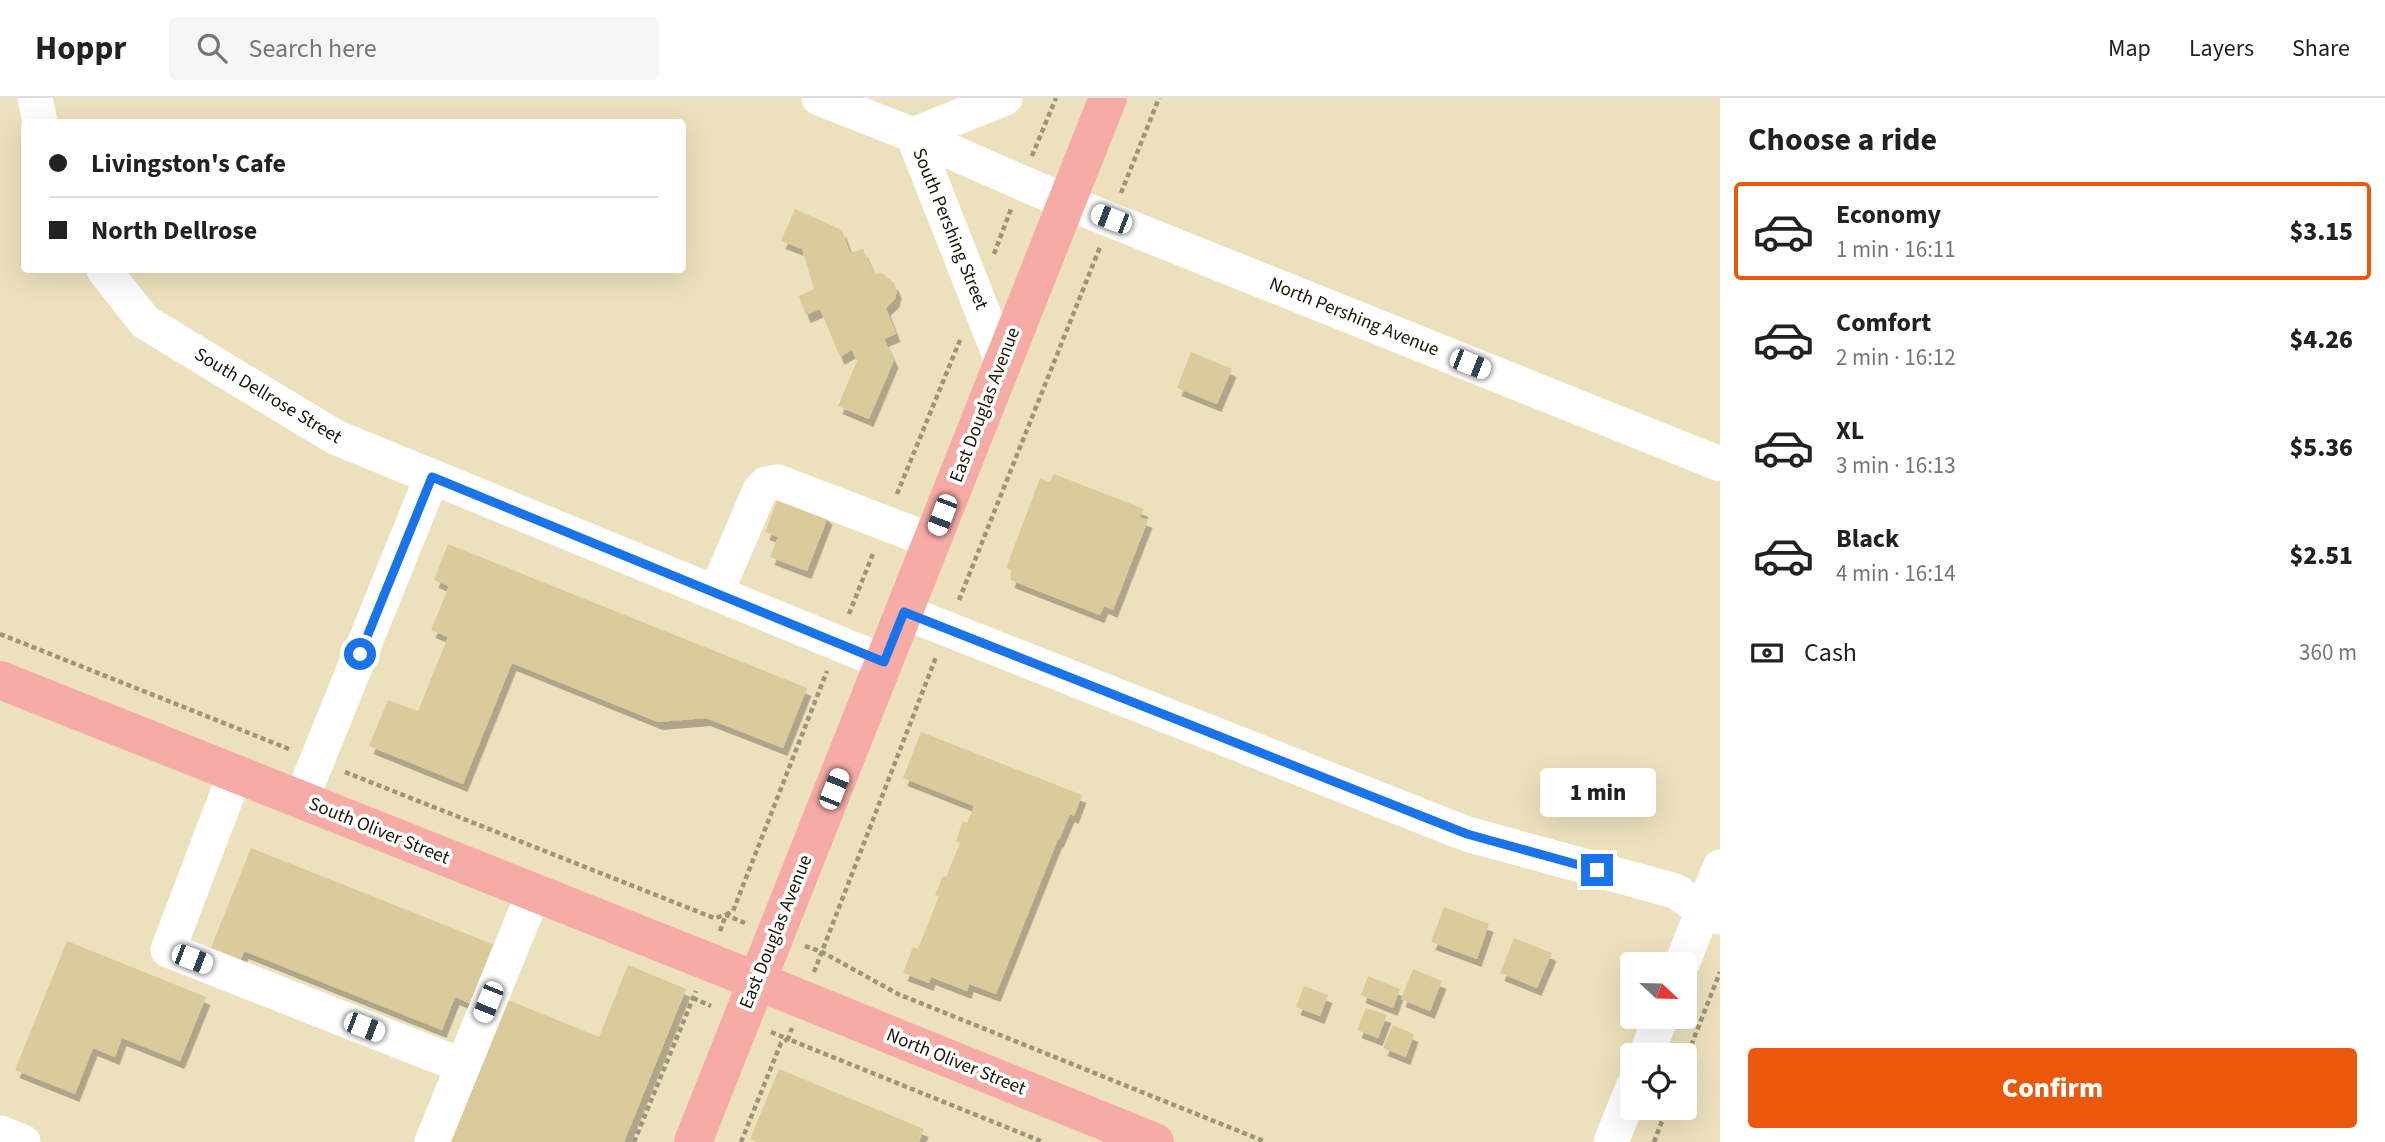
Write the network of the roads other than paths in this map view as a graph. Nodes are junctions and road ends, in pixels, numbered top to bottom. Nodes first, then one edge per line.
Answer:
1 (35, 98) edge
2 (819, 98) edge
3 (1005, 98) edge
4 (1108, 98) edge
5 (39, 119) edge
6 (913, 135) junction
7 (1066, 202) junction
8 (106, 273) edge
9 (1002, 361) junction
10 (1720, 464) edge
11 (432, 477) junction
12 (932, 541) junction
13 (716, 593) junction
14 (904, 612) junction
15 (884, 662) junction
16 (0, 680) edge
17 (235, 774) junction
18 (301, 800) junction
19 (1720, 867) edge
20 (534, 892) junction
21 (1712, 914) edge
22 (1689, 952) edge
23 (757, 981) junction
24 (463, 1066) junction
25 (1620, 1120) edge
26 (0, 1133) edge
27 (23, 1142) edge
28 (432, 1142) edge
29 (692, 1142) edge
30 (1155, 1142) edge
31 (1611, 1142) edge

1 - 5 street
2 - 6 street, South Pershing Street
3 - 6 street, South Pershing Street
4 - 7 main road, East Douglas Avenue
6 - 7 street, South Pershing Street
6 - 9 street, South Pershing Street
7 - 9 main road, East Douglas Avenue
7 - 10 street, North Pershing Avenue
8 - 11 street, South Dellrose Street
9 - 12 main road, East Douglas Avenue
11 - 13 street, South Dellrose Street
11 - 18 street
12 - 13 street
12 - 14 main road, East Douglas Avenue
13 - 15 street, South Dellrose Street
14 - 15 main road, East Douglas Avenue
14 - 21 street
15 - 23 main road, East Douglas Avenue
16 - 17 main road, South Oliver Street
17 - 18 main road, South Oliver Street
17 - 24 street
18 - 20 main road, South Oliver Street
19 - 21 street
20 - 23 main road, South Oliver Street
20 - 24 street
21 - 22 street
23 - 29 main road, East Douglas Avenue
23 - 30 main road, North Oliver Street
24 - 28 street
25 - 31 street
26 - 27 street

